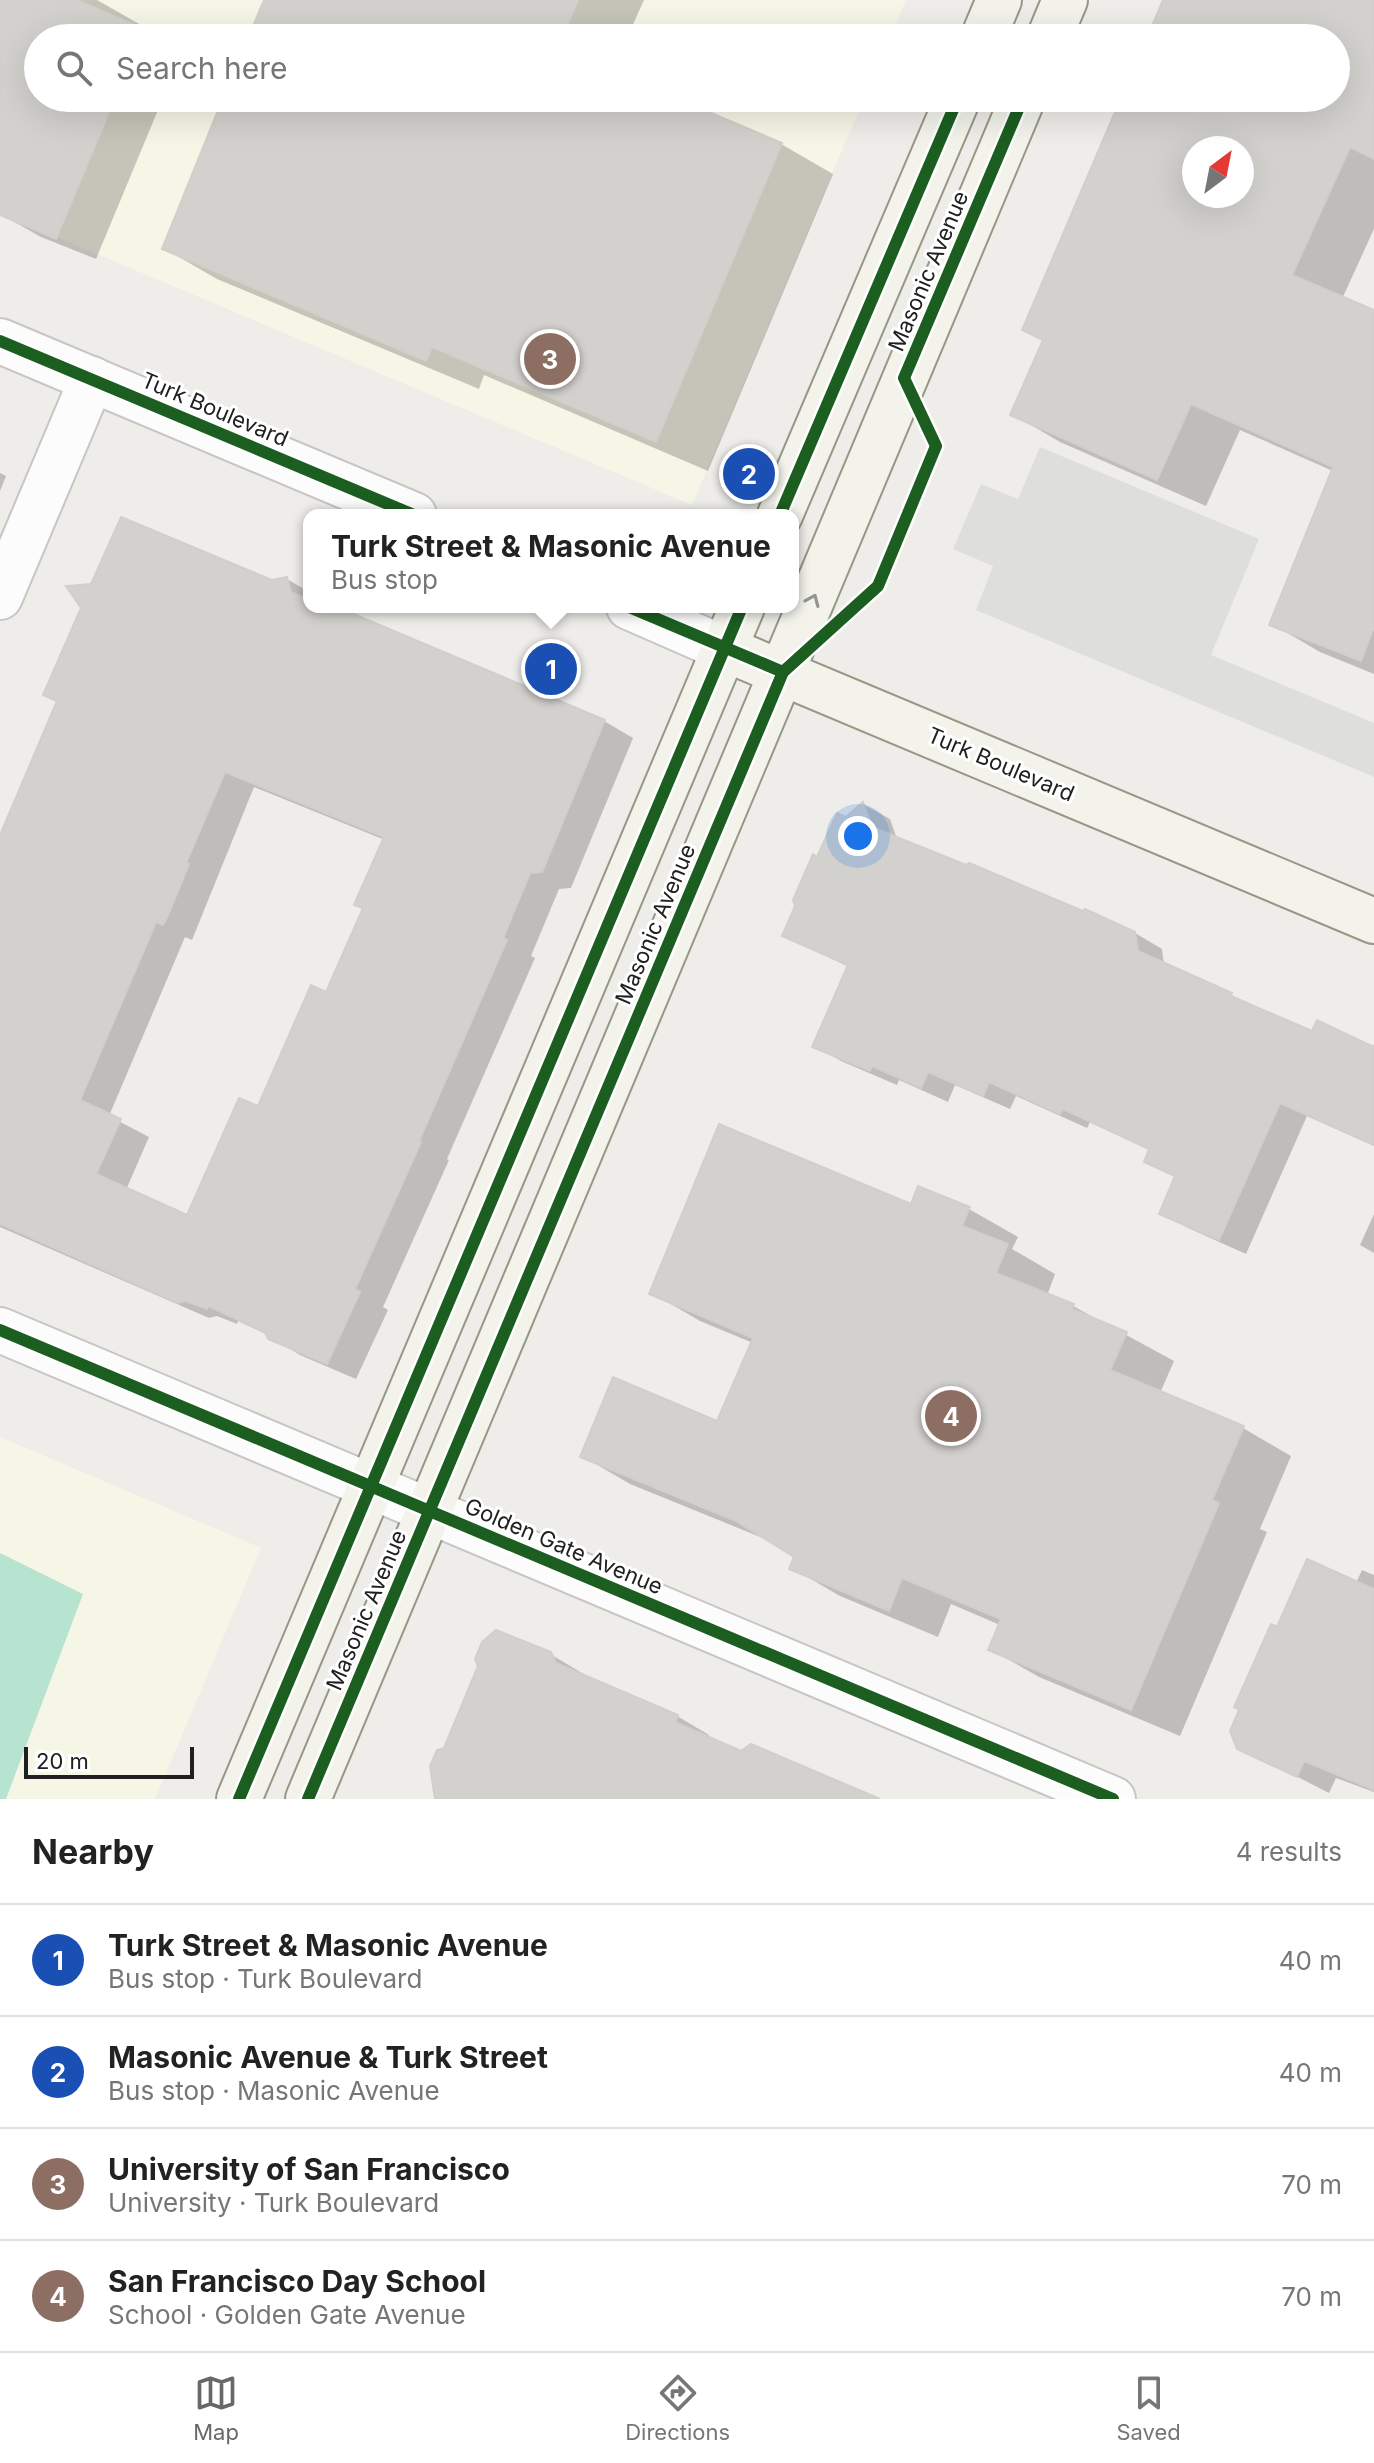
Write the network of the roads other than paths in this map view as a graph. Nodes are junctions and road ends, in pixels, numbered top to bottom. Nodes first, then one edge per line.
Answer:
1 (999, 0) edge
2 (1065, 0) edge
3 (989, 24) edge
4 (1055, 24) edge
5 (952, 112) edge
6 (1017, 112) edge
7 (0, 341) edge
8 (92, 379) junction
9 (400, 509) edge
10 (783, 509) edge
11 (0, 597) edge
12 (643, 613) edge
13 (740, 613) edge
14 (725, 649) junction
15 (783, 672) junction
16 (1374, 921) edge
17 (0, 1330) edge
18 (370, 1486) junction
19 (429, 1511) junction
20 (239, 1799) edge
21 (308, 1799) edge
22 (1113, 1799) edge

1 - 3 main road
2 - 4 main road
5 - 10 main road, Masonic Avenue
15 -> 6 main road, Masonic Avenue
7 - 8 street, Turk Boulevard
8 - 9 street, Turk Boulevard
8 - 11 street
12 - 14 street, Turk Boulevard
13 - 14 main road, Masonic Avenue
14 - 15 main road, Turk Boulevard
14 - 18 main road, Masonic Avenue
15 - 16 main road, Turk Boulevard
15 - 19 main road, Masonic Avenue
17 - 18 street, Golden Gate Avenue
18 - 19 street, Golden Gate Avenue
18 - 20 main road, Masonic Avenue
19 - 21 main road, Masonic Avenue
19 - 22 street, Golden Gate Avenue

